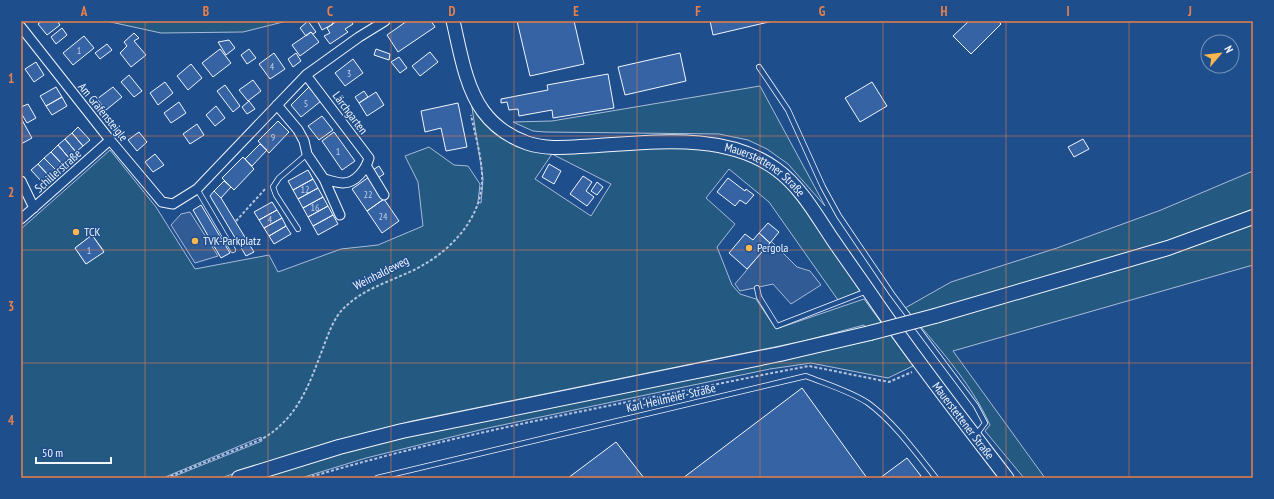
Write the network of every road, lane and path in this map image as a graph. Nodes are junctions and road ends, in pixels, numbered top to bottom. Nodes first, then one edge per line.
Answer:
1 (385, 21) edge
2 (453, 21) edge
3 (21, 27) edge
4 (759, 67) dead end
5 (306, 75) junction
6 (277, 105) junction
7 (471, 114) dead end
8 (110, 140) junction
9 (307, 154) junction
10 (367, 167) junction
11 (324, 179) junction
12 (21, 181) edge
13 (273, 187) junction
14 (197, 189) junction
15 (384, 195) dead end
16 (34, 208) junction
17 (340, 214) dead end
18 (1253, 217) edge
19 (21, 219) edge
20 (236, 221) dead end
21 (298, 229) dead end
22 (233, 250) dead end
23 (757, 288) dead end
24 (869, 291) junction
25 (922, 365) junction
26 (975, 436) junction
27 (166, 478) edge
28 (238, 478) edge
29 (307, 478) edge
30 (377, 478) edge
31 (936, 478) edge
32 (1007, 478) edge

1 - 5 street
2 - 24 main road, Mauerstettener Straße
3 - 8 street, Am Grafensteigle
4 - 26 lane
5 - 6 street
5 - 10 street, Lärchgarten
6 - 9 street
6 - 14 street
7 - 27 path, Weinhaldeweg
8 - 14 street, Am Grafensteigle
8 - 16 street, Schillerstraße
9 - 11 street
9 - 13 lane
10 - 11 street
10 - 15 street, Lärchgarten
11 - 17 street
12 - 16 street
13 - 20 path
13 - 21 lane
14 - 22 lane
16 - 19 street, Schillerstraße
18 - 28 main road, bridge
23 - 24 lane
24 - 25 main road, Mauerstettener Straße
25 - 26 main road, Mauerstettener Straße
25 - 29 path
26 - 32 main road, Mauerstettener Straße
30 - 31 lane, Karl-Heilmeier-Straße

